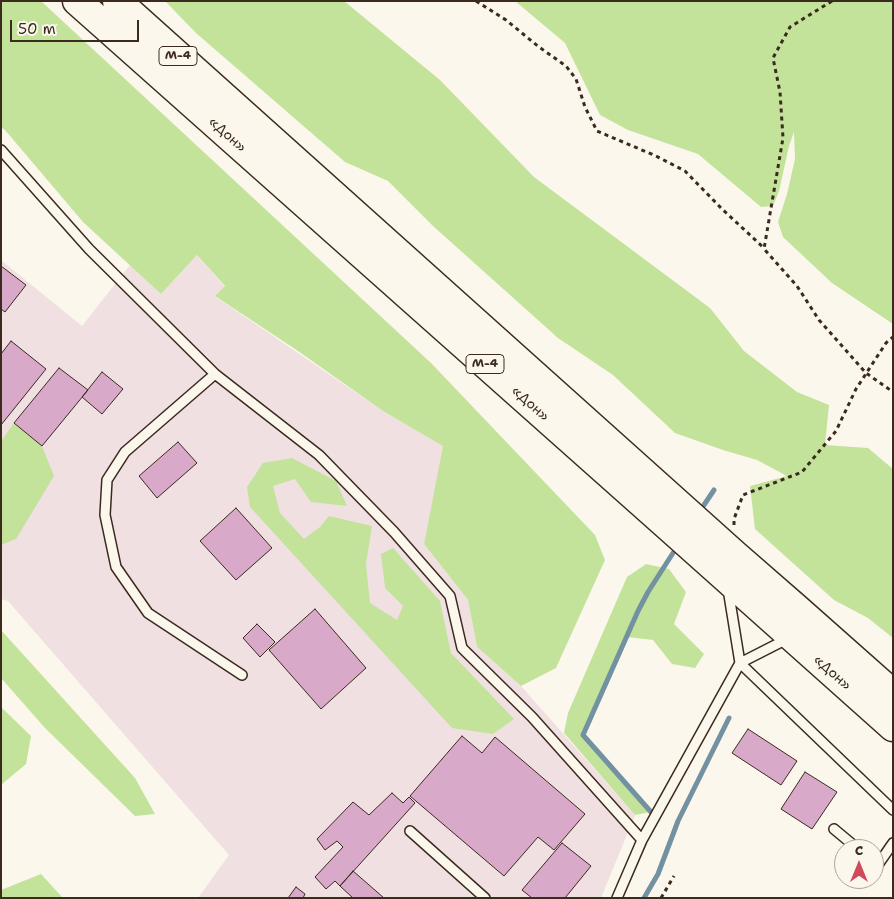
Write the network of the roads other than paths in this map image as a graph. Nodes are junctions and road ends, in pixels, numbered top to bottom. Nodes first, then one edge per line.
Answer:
1 (76, 1) edge
2 (117, 1) edge
3 (1, 150) edge
4 (215, 374) junction
5 (731, 567) junction
6 (792, 637) junction
7 (740, 663) junction
8 (242, 675) dead end
9 (893, 694) edge
10 (893, 727) edge
11 (893, 810) edge
12 (834, 829) dead end
13 (410, 830) dead end
14 (846, 839) edge
15 (642, 840) junction
16 (893, 843) edge
17 (884, 856) edge
18 (485, 898) edge
19 (617, 898) edge

1 - 5 highway, «Дон» / М-4
2 - 5 highway, «Дон» / М-4
3 - 4 lane
4 - 8 lane
4 - 15 lane
5 - 6 highway, «Дон» / М-4
5 - 7 lane
5 - 9 highway, М-4
6 - 7 lane
6 - 10 highway, «Дон» / М-4
7 - 11 lane
7 - 15 lane
12 - 14 lane
13 - 18 lane
15 - 19 lane
16 - 17 lane

